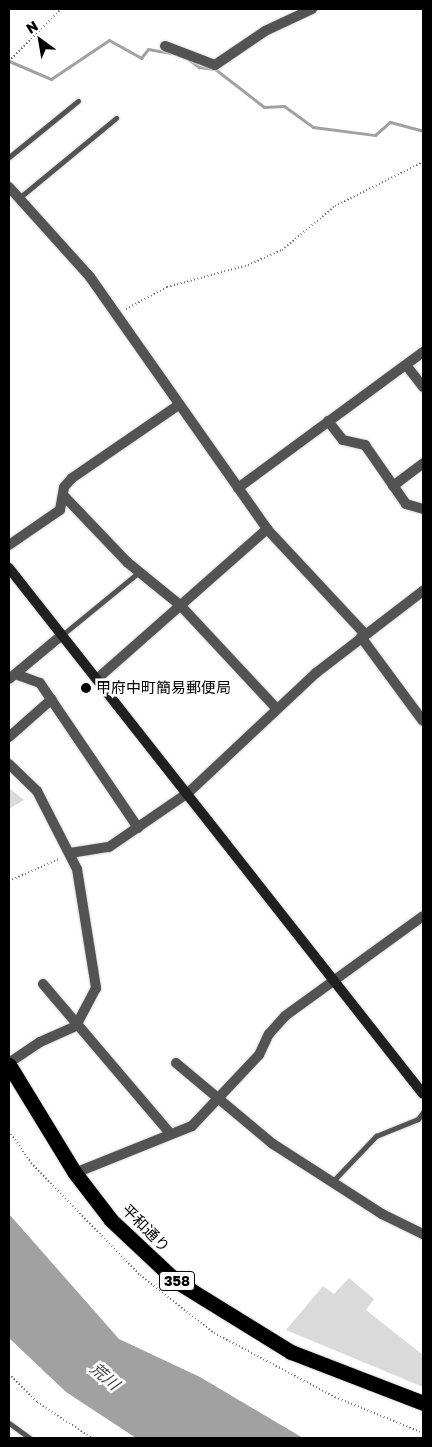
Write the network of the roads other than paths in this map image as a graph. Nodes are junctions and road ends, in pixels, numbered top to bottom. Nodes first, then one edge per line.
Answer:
1 (312, 9) edge
2 (164, 46) dead end
3 (78, 101) dead end
4 (116, 118) dead end
5 (9, 157) edge
6 (9, 187) edge
7 (19, 198) junction
8 (423, 352) edge
9 (406, 365) junction
10 (423, 387) edge
11 (177, 406) junction
12 (328, 422) junction
13 (423, 464) edge
14 (393, 486) junction
15 (238, 488) junction
16 (64, 496) junction
17 (423, 509) edge
18 (267, 529) junction
19 (9, 545) edge
20 (9, 568) edge
21 (140, 572) junction
22 (423, 592) edge
23 (180, 605) junction
24 (62, 635) junction
25 (363, 636) junction
26 (13, 677) edge
27 (97, 679) junction
28 (52, 698) junction
29 (276, 708) junction
30 (423, 721) edge
31 (9, 737) edge
32 (9, 764) edge
33 (188, 793) junction
34 (138, 828) junction
35 (70, 853) junction
36 (423, 916) edge
37 (334, 979) junction
38 (42, 984) dead end
39 (76, 1026) junction
40 (176, 1063) dead end
41 (9, 1064) edge
42 (423, 1094) edge
43 (220, 1099) junction
44 (423, 1112) edge
45 (170, 1132) junction
46 (75, 1173) junction
47 (332, 1182) junction
48 (423, 1234) edge
49 (423, 1402) edge
50 (9, 1423) edge
51 (30, 1438) edge

1 - 2 street
3 - 5 lane
4 - 7 lane
6 - 7 street
7 - 11 street
8 - 9 street
9 - 10 street
9 - 12 street
11 - 15 street
11 - 16 street
12 - 14 street
12 - 15 street
13 - 14 street
14 - 17 street
15 - 18 street
16 - 19 street
16 - 21 street
18 - 23 street
18 - 25 street
20 - 24 street
21 - 23 street
21 - 24 lane
22 - 25 street
23 - 27 street
23 - 29 street
24 - 26 street
24 - 27 street
25 - 29 street
25 - 30 street
26 - 28 street
27 - 33 street
28 - 31 street
28 - 34 street
29 - 33 street
32 - 35 street
33 - 34 street
33 - 37 street
34 - 35 street
35 - 39 street
36 - 37 street
37 - 42 street
37 - 43 street
38 - 39 street
39 - 41 street
39 - 45 street
40 - 43 street
41 - 46 highway, 平和通り / 358
43 - 45 street
43 - 47 street
44 - 47 lane
45 - 46 street
46 - 49 highway, 平和通り / 358
47 - 48 street
50 - 51 lane

